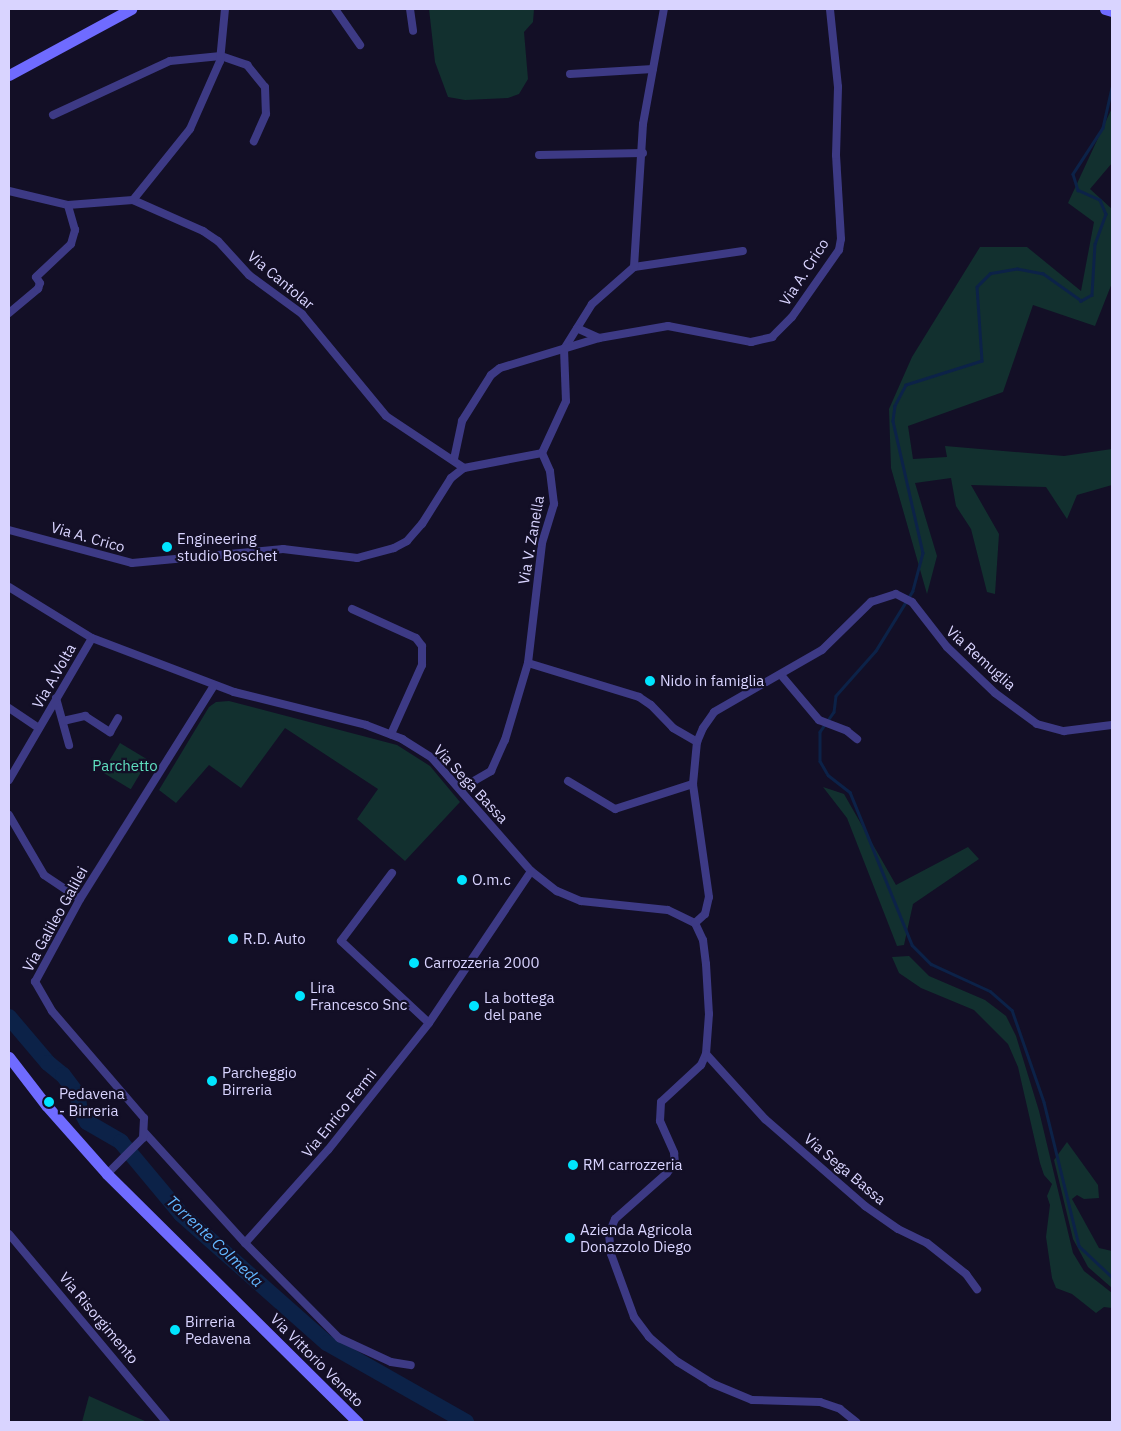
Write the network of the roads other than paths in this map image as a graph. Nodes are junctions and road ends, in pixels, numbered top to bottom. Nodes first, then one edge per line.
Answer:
1 (131, 9) edge
2 (225, 9) edge
3 (335, 9) edge
4 (410, 9) edge
5 (664, 9) edge
6 (830, 9) edge
7 (1105, 9) edge
8 (1112, 11) edge
9 (413, 31) dead end
10 (360, 45) dead end
11 (221, 56) junction
12 (653, 70) junction
13 (570, 74) dead end
14 (9, 75) edge
15 (53, 116) dead end
16 (254, 141) dead end
17 (643, 153) junction
18 (540, 155) dead end
19 (9, 191) edge
20 (133, 200) junction
21 (68, 205) junction
22 (744, 252) dead end
23 (634, 267) junction
24 (9, 313) edge
25 (577, 328) junction
26 (598, 338) junction
27 (564, 349) junction
28 (542, 453) junction
29 (454, 459) junction
30 (464, 468) junction
31 (9, 530) edge
32 (9, 587) edge
33 (352, 609) dead end
34 (92, 638) junction
35 (528, 663) junction
36 (781, 676) junction
37 (214, 685) junction
38 (56, 698) junction
39 (9, 708) edge
40 (118, 718) dead end
41 (63, 721) junction
42 (1112, 725) edge
43 (39, 728) junction
44 (391, 734) junction
45 (857, 739) dead end
46 (697, 742) junction
47 (69, 745) dead end
48 (9, 780) edge
49 (568, 781) dead end
50 (693, 784) junction
51 (460, 789) junction
52 (9, 815) edge
53 (531, 871) junction
54 (392, 873) dead end
55 (80, 900) junction
56 (694, 923) junction
57 (429, 1023) junction
58 (706, 1054) junction
59 (9, 1057) edge
60 (145, 1133) junction
61 (107, 1174) junction
62 (9, 1234) edge
63 (245, 1243) junction
64 (977, 1289) dead end
65 (412, 1365) dead end
66 (166, 1422) edge
67 (358, 1422) edge
68 (856, 1422) edge

1 - 14 main road
2 - 11 street
3 - 10 street
4 - 9 street
5 - 12 street
6 - 26 street, Via A. Crico
7 - 8 main road
11 - 15 street
11 - 16 street
11 - 20 street
12 - 13 street
12 - 17 street
17 - 18 street
17 - 23 street
19 - 21 street, Via Cantolar
20 - 21 street, Via Cantolar
20 - 29 street, Via Cantolar
21 - 24 street
22 - 23 street
23 - 25 street
25 - 26 street
25 - 27 street
26 - 27 street, Via A. Crico
27 - 28 street
27 - 29 street, Via A. Crico
28 - 30 street
28 - 35 street, Via V. Zanella
29 - 30 street, Via Cantolar
30 - 31 street, Via A. Crico
32 - 34 street, Via Sega Bassa
33 - 44 street
34 - 37 street, Via Sega Bassa
34 - 38 street, Via A.Volta
35 - 46 street
35 - 51 street, Via V. Zanella
36 - 42 street, Via Remuglia
36 - 45 street
36 - 46 street, Via Remuglia
37 - 44 street, Via Sega Bassa
37 - 55 street, Via Galileo Galilei
38 - 41 street
38 - 43 street, Via A.Volta
39 - 43 street, Via A.Volta
40 - 41 street
41 - 47 street
43 - 48 street, Via A.Volta
44 - 51 street, Via Sega Bassa
46 - 50 street, Via Remuglia
49 - 50 street
50 - 56 street, Via Remuglia
51 - 53 street, Via Sega Bassa
52 - 55 street
53 - 56 street, Via Sega Bassa
53 - 57 street, Via Enrico Fermi
54 - 57 street
55 - 60 street, Via Galileo Galilei
56 - 58 street
57 - 63 street, Via Enrico Fermi
58 - 64 street, Via Sega Bassa
58 - 68 street
59 - 61 main road, Via Vittorio Veneto
60 - 61 street
60 - 63 street
61 - 67 main road, Via Vittorio Veneto
62 - 66 street, Via Risorgimento
63 - 65 street

